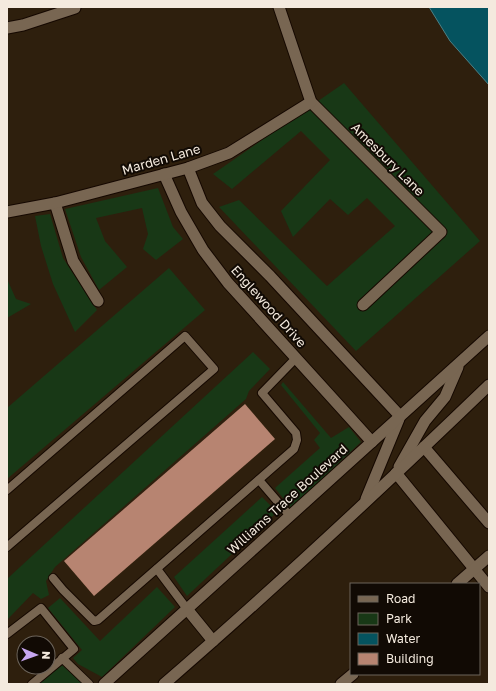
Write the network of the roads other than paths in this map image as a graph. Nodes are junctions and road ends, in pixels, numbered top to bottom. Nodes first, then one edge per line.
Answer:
1 (279, 7) edge
2 (75, 8) dead end
3 (7, 28) edge
4 (311, 102) junction
5 (188, 168) junction
6 (164, 174) junction
7 (55, 203) junction
8 (7, 212) edge
9 (98, 301) dead end
10 (363, 305) dead end
11 (489, 336) edge
12 (296, 358) junction
13 (459, 363) junction
14 (489, 385) edge
15 (400, 416) junction
16 (372, 442) junction
17 (424, 447) junction
18 (396, 473) junction
19 (259, 480) junction
20 (7, 490) edge
21 (364, 502) junction
22 (290, 516) junction
23 (489, 523) edge
24 (7, 547) edge
25 (489, 556) edge
26 (157, 569) junction
27 (474, 569) junction
28 (53, 578) dead end
29 (458, 583) edge
30 (489, 587) edge
31 (187, 609) junction
32 (7, 634) edge
33 (213, 641) junction
34 (62, 658) junction
35 (352, 675) edge
36 (32, 684) edge
37 (90, 684) edge
38 (104, 684) edge
39 (164, 684) edge
40 (341, 684) edge

1 - 4 street, Amesbury Lane
2 - 3 street
4 - 5 street, Marden Lane
4 - 10 street, Amesbury Lane
5 - 6 street, Marden Lane
5 - 15 street, Englewood Drive
6 - 7 street, Marden Lane
6 - 12 street, Englewood Drive
7 - 8 street, Marden Lane
7 - 9 street
11 - 13 street, Williams Trace Boulevard
12 - 16 street, Englewood Drive
12 - 19 lane
13 - 15 street, Williams Trace Boulevard
13 - 18 street
14 - 17 street
15 - 16 street, Williams Trace Boulevard
15 - 21 street
16 - 22 street, Williams Trace Boulevard
17 - 18 street
17 - 23 street
18 - 21 street
18 - 27 street
19 - 22 lane
19 - 26 lane
20 - 24 lane
21 - 33 street
22 - 31 street, Williams Trace Boulevard
25 - 27 street
26 - 28 lane
26 - 31 lane
27 - 29 street
27 - 30 street
31 - 33 street
31 - 38 street, Williams Trace Boulevard
32 - 34 lane
33 - 39 street
34 - 36 lane
34 - 37 lane
35 - 40 street

